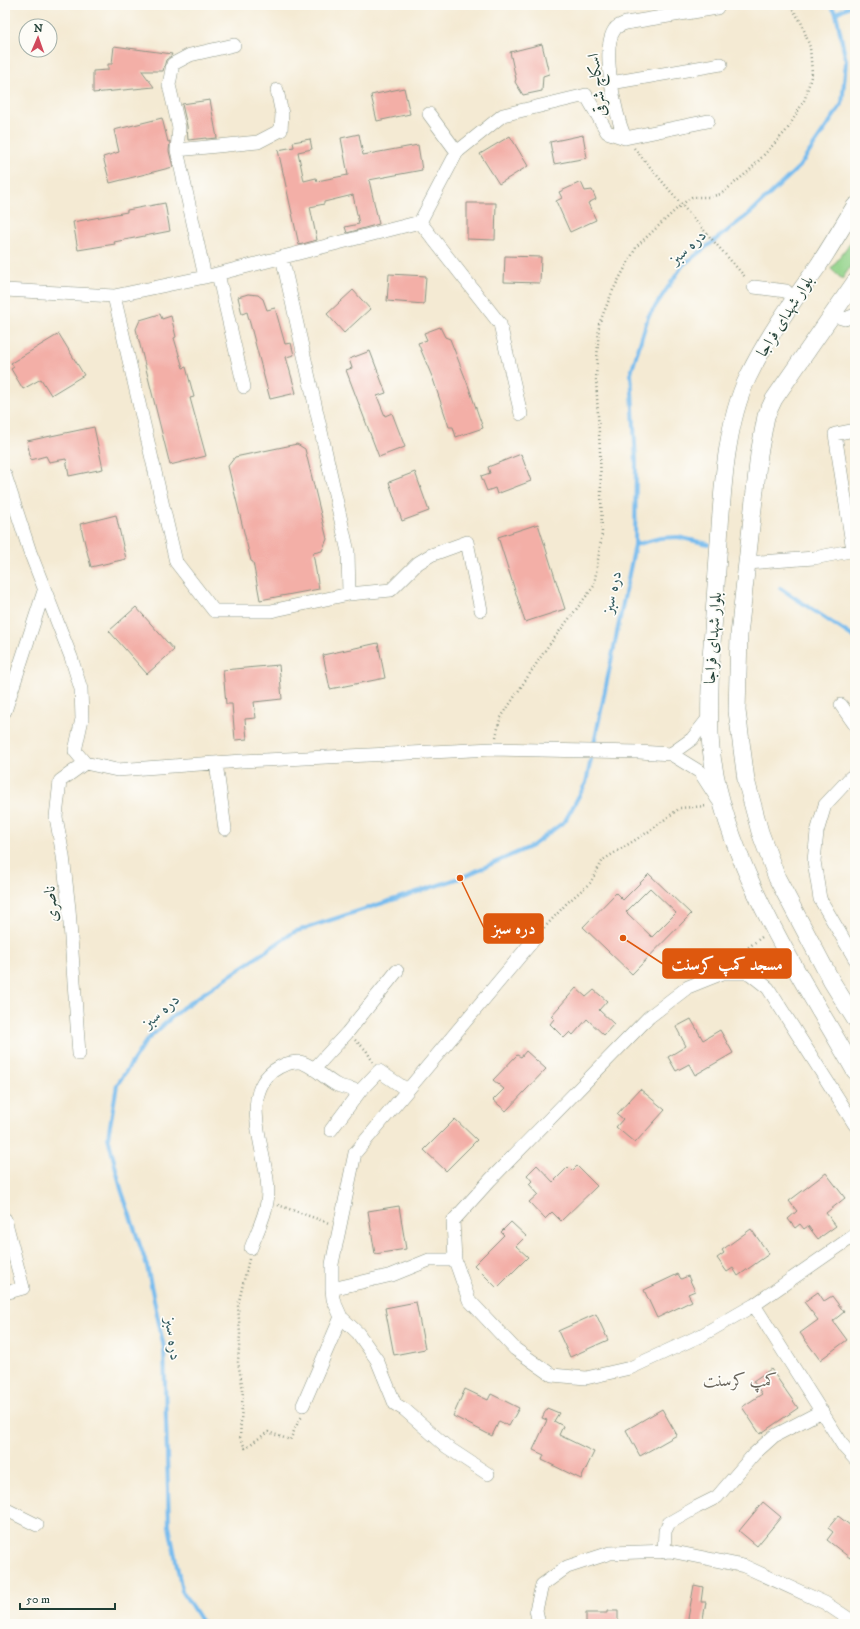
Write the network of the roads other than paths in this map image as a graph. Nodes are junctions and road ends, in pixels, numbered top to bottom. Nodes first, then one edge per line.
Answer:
1 (716, 8) dead end
2 (234, 45) dead end
3 (720, 64) dead end
4 (612, 83) junction
5 (277, 90) dead end
6 (429, 114) dead end
7 (708, 121) dead end
8 (625, 138) junction
9 (177, 150) junction
10 (457, 152) junction
11 (855, 206) edge
12 (420, 222) junction
13 (282, 257) junction
14 (218, 274) junction
15 (205, 277) junction
16 (855, 282) edge
17 (754, 287) road end
18 (5, 290) edge
19 (114, 296) junction
20 (794, 299) junction
21 (832, 315) junction
22 (855, 315) edge
23 (244, 388) dead end
24 (521, 414) dead end
25 (855, 430) edge
26 (5, 475) edge
27 (854, 550) edge
28 (747, 563) junction
29 (44, 591) junction
30 (349, 594) junction
31 (481, 610) dead end
32 (840, 705) dead end
33 (5, 711) edge
34 (710, 716) junction
35 (855, 725) edge
36 (671, 754) junction
37 (85, 763) junction
38 (216, 763) junction
39 (855, 776) edge
40 (721, 804) junction
41 (225, 829) dead end
42 (536, 937) road end
43 (855, 959) edge
44 (397, 972) dead end
45 (855, 1019) edge
46 (79, 1054) dead end
47 (314, 1069) junction
48 (855, 1071) edge
49 (407, 1090) junction
50 (360, 1091) junction
51 (855, 1125) edge
52 (330, 1130) dead end
53 (5, 1219) edge
54 (855, 1235) edge
55 (251, 1248) road end
56 (455, 1260) junction
57 (332, 1289) junction
58 (5, 1293) edge
59 (754, 1305) junction
60 (341, 1317) junction
61 (303, 1405) road end
62 (822, 1411) junction
63 (855, 1459) edge
64 (488, 1474) dead end
65 (5, 1510) edge
66 (37, 1525) dead end
67 (664, 1552) junction
68 (855, 1623) edge
69 (539, 1624) edge

1 - 4 street, اسکاچ شرقی
2 - 9 street
3 - 4 street
4 - 8 street, اسکاچ شرقی
5 - 9 street
6 - 10 street
7 - 8 street
8 - 10 street
9 - 15 street
10 - 12 street
11 - 20 main road, بلوار شهدای فراجا
12 - 13 street
12 - 24 street
13 - 14 street
13 - 30 street
14 - 15 street
14 - 23 street
15 - 19 street
16 - 21 main road, بلوار شهدای فراجا
17 - 20 street
18 - 19 street
19 - 30 street
20 - 34 main road, بلوار شهدای فراجا
21 - 22 street
21 - 28 main road, بلوار شهدای فراجا
25 - 27 street
26 - 29 street
27 - 28 street
28 - 45 main road, بلوار شهدای فراجا
29 - 33 street
29 - 37 street
30 - 31 street
32 - 35 street
34 - 36 street
34 - 40 main road, بلوار شهدای فراجا
36 - 38 street
36 - 40 street
37 - 38 street
37 - 46 street, ناصری
38 - 41 street
39 - 43 street
40 - 48 main road, بلوار شهدای فراجا
42 - 49 street
44 - 47 street
47 - 50 street
47 - 55 street
49 - 50 street
49 - 57 street
50 - 52 street
51 - 56 street
53 - 58 street
54 - 59 street
56 - 57 street
56 - 59 street
57 - 60 street
59 - 62 street
60 - 61 street
60 - 64 street
62 - 63 street
62 - 67 street
65 - 66 street
67 - 68 street
67 - 69 street

